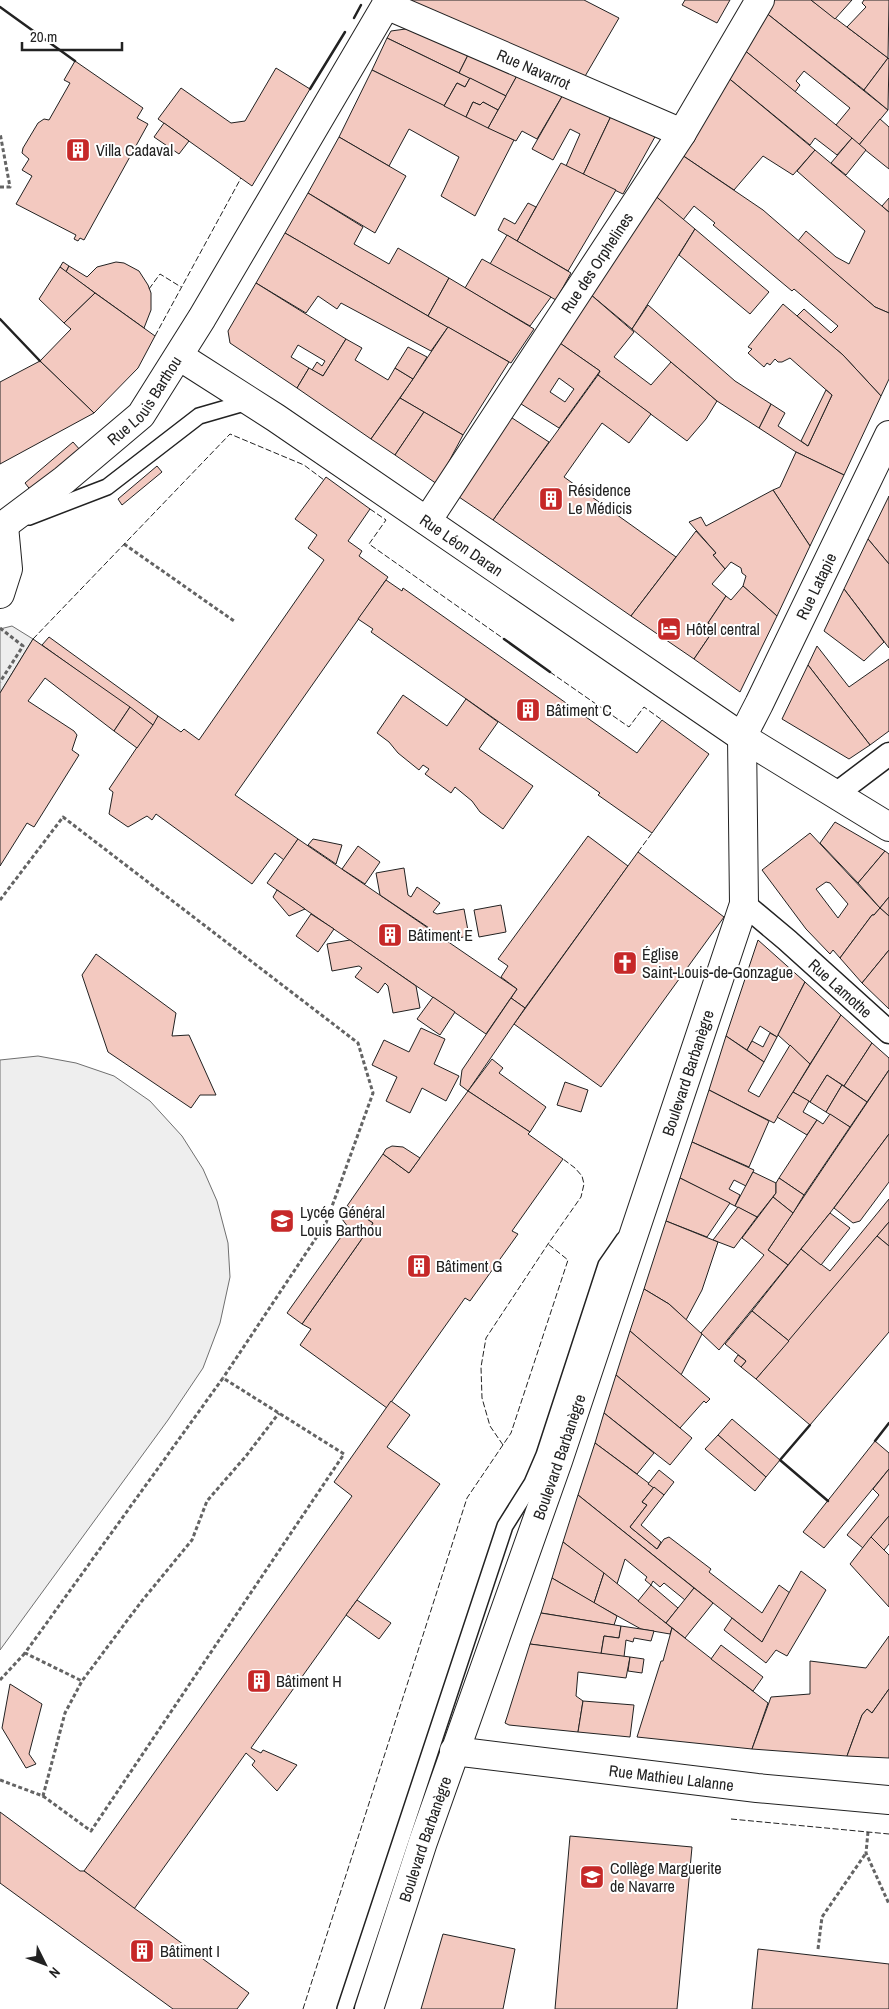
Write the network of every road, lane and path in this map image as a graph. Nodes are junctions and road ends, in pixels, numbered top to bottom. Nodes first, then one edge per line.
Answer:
1 (760, 0) edge
2 (388, 2) edge
3 (0, 133) edge
4 (682, 133) junction
5 (0, 187) edge
6 (179, 356) junction
7 (250, 401) junction
8 (889, 435) edge
9 (427, 521) junction
10 (2, 528) edge
11 (124, 544) dead end
12 (0, 594) edge
13 (234, 621) dead end
14 (0, 628) edge
15 (0, 682) edge
16 (742, 737) junction
17 (889, 754) edge
18 (836, 794) junction
19 (889, 827) edge
20 (0, 900) edge
21 (744, 904) junction
22 (889, 1032) edge
23 (637, 1222) junction
24 (223, 1378) junction
25 (279, 1413) junction
26 (25, 1653) junction
27 (0, 1680) edge
28 (82, 1681) junction
29 (454, 1751) junction
30 (0, 1780) edge
31 (43, 1796) junction
32 (889, 1800) edge
33 (868, 1832) dead end
34 (866, 1853) junction
35 (889, 1904) edge
36 (818, 1948) dead end
37 (345, 2009) edge
38 (369, 2009) edge

1 - 4 street, Rue des Orphelines
2 - 4 street, Rue Navarrot
2 - 6 street, Rue Louis Barthou
3 - 5 path
4 - 9 street, Rue des Orphelines
6 - 7 street, Rue Léon Daran
6 - 10 street, Rue Louis Barthou
7 - 9 street, Rue Léon Daran
7 - 10 lane
8 - 16 street, Rue Latapie
9 - 16 street, Rue Léon Daran
10 - 12 street
11 - 13 path
14 - 15 path
16 - 18 street, Rue Léon Daran
16 - 21 street, Boulevard Barbanègre
17 - 18 street
18 - 19 street, Rue Léon Daran
20 - 24 path
21 - 22 street, Rue Lamothe
21 - 23 street, Boulevard Barbanègre
23 - 29 street, Boulevard Barbanègre
23 - 37 lane
24 - 25 path
24 - 26 path
25 - 28 path
25 - 31 path
26 - 27 path
26 - 28 path
28 - 31 path
29 - 32 street, Rue Mathieu Lalanne
29 - 38 street, Boulevard Barbanègre
30 - 31 path
33 - 34 path
34 - 35 path
34 - 36 path

